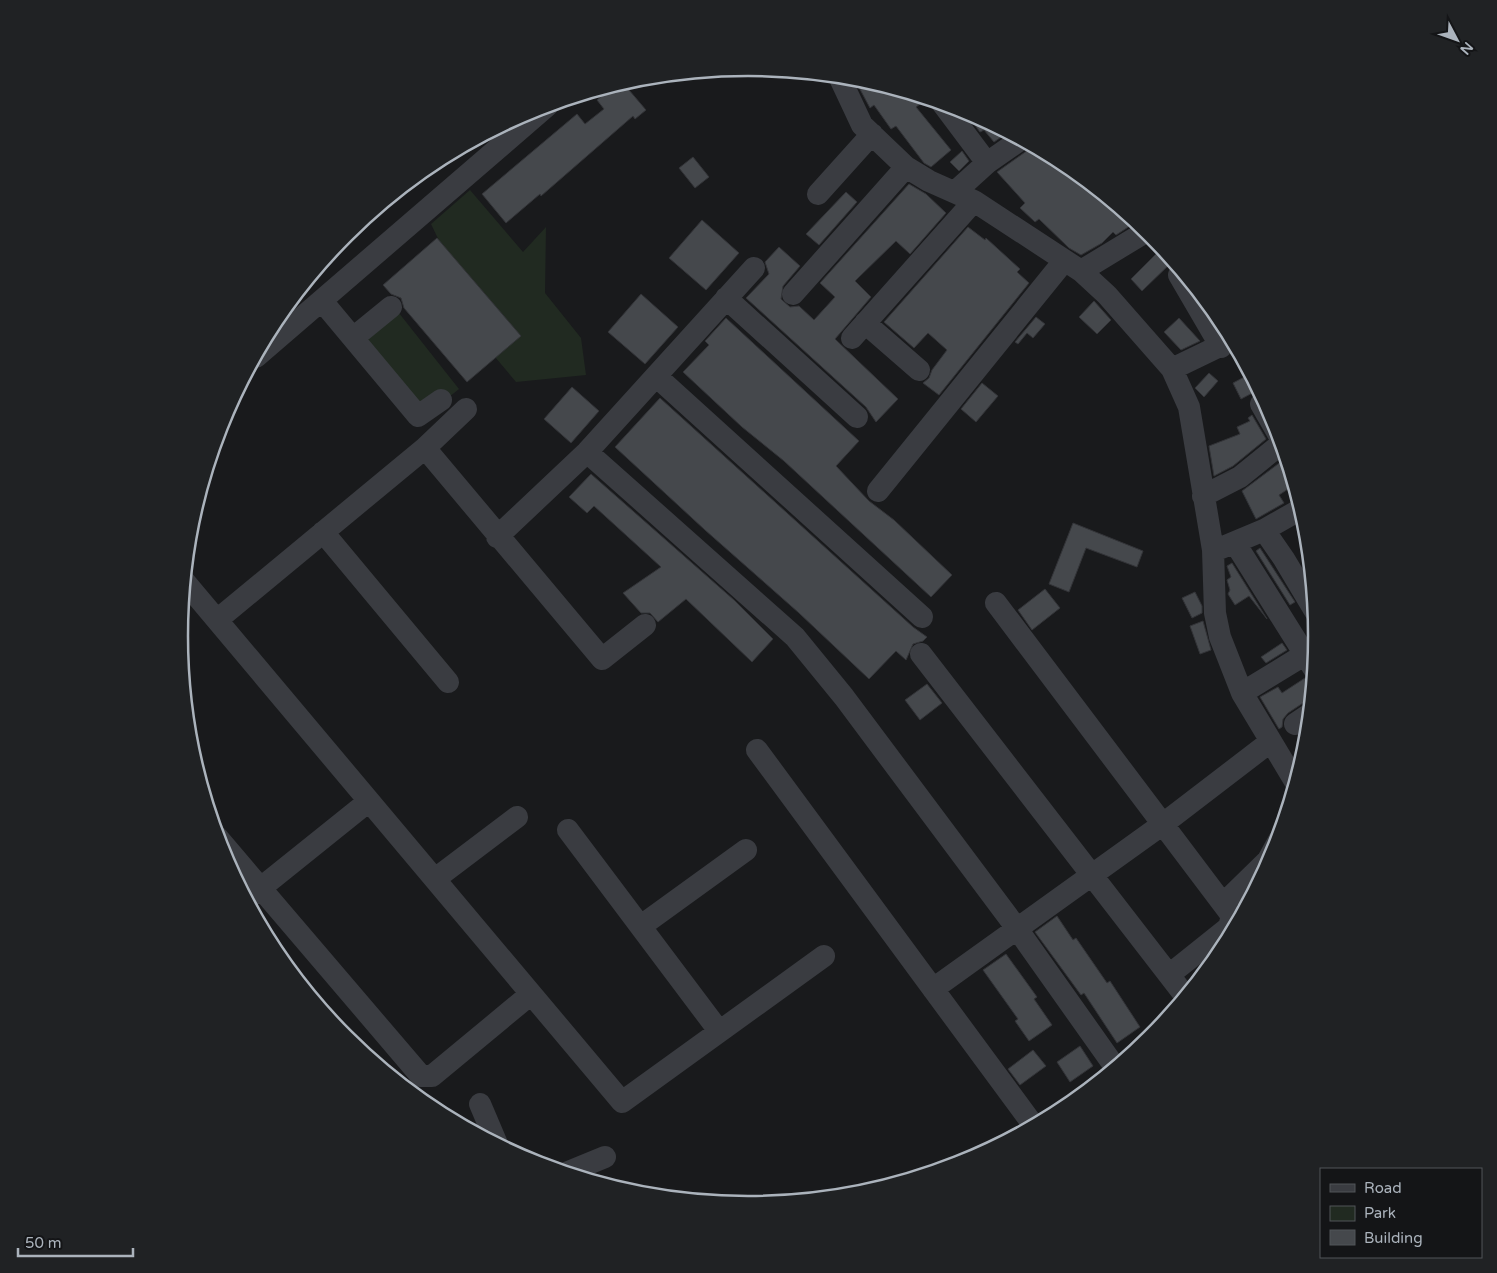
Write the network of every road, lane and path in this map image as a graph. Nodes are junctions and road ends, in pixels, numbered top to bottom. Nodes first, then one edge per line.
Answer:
1 (843, 84) edge
2 (950, 114) edge
3 (528, 122) edge
4 (872, 134) junction
5 (1015, 144) edge
6 (987, 163) junction
7 (906, 166) junction
8 (818, 194) dead end
9 (964, 196) junction
10 (1139, 235) edge
11 (1072, 266) junction
12 (754, 268) dead end
13 (793, 294) dead end
14 (726, 298) junction
15 (307, 305) edge
16 (391, 307) dead end
17 (275, 338) edge
18 (353, 338) junction
19 (1226, 344) edge
20 (1172, 369) junction
21 (919, 370) dead end
22 (656, 376) junction
23 (441, 400) dead end
24 (466, 409) dead end
25 (857, 417) dead end
26 (425, 448) junction
27 (1276, 448) edge
28 (587, 452) junction
29 (878, 491) dead end
30 (1203, 496) junction
31 (1295, 513) edge
32 (1264, 530) junction
33 (323, 532) junction
34 (498, 536) junction
35 (1235, 543) junction
36 (1213, 550) junction
37 (190, 588) edge
38 (1308, 599) edge
39 (996, 603) dead end
40 (922, 617) dead end
41 (217, 620) junction
42 (645, 625) dead end
43 (921, 654) dead end
44 (1308, 661) edge
45 (1309, 662) edge
46 (448, 682) dead end
47 (1242, 693) junction
48 (1270, 742) junction
49 (757, 750) dead end
50 (1291, 776) edge
51 (369, 801) junction
52 (517, 817) dead end
53 (1163, 824) junction
54 (568, 830) dead end
55 (746, 850) dead end
56 (1092, 875) junction
57 (244, 879) edge
58 (434, 879) junction
59 (1249, 888) edge
60 (253, 894) edge
61 (1223, 904) junction
62 (1230, 923) edge
63 (641, 926) junction
64 (1226, 929) edge
65 (1018, 930) junction
66 (824, 956) dead end
67 (1169, 975) junction
68 (933, 989) junction
69 (1182, 991) edge
70 (531, 994) junction
71 (720, 1031) junction
72 (1110, 1060) dead end
73 (480, 1104) dead end
74 (1030, 1121) edge
75 (493, 1135) edge
76 (605, 1157) dead end
77 (575, 1169) edge

1 - 4 street
2 - 6 street
3 - 15 street
4 - 7 street
4 - 8 street
5 - 6 street
6 - 9 street
7 - 9 street
7 - 13 street
9 - 11 street
9 - 21 street
10 - 11 street
11 - 20 street
11 - 29 street
12 - 14 street
14 - 22 street
14 - 25 street
15 - 17 street
15 - 18 street
16 - 18 street
18 - 23 street
19 - 20 street
20 - 30 street
22 - 28 street
22 - 40 street
24 - 26 street
26 - 33 street
26 - 34 street
27 - 30 street
28 - 34 street
28 - 65 street
30 - 36 street
31 - 32 street
32 - 35 street
32 - 38 street
33 - 41 street
33 - 46 street
34 - 42 street
35 - 36 street
35 - 44 street
36 - 47 street
37 - 41 street
39 - 53 street
41 - 51 street
43 - 56 street
45 - 47 street
47 - 48 street
48 - 50 street
48 - 53 street
49 - 68 street
51 - 58 street
51 - 60 street
52 - 58 street
53 - 56 street
53 - 61 street
54 - 63 street
55 - 63 street
56 - 65 street
56 - 67 street
57 - 60 street
58 - 70 street
59 - 61 street
60 - 70 street
61 - 62 street
63 - 71 street
64 - 67 street
65 - 68 street
65 - 72 street
66 - 71 street
67 - 69 street
68 - 74 street
70 - 71 street
73 - 75 street
76 - 77 street

